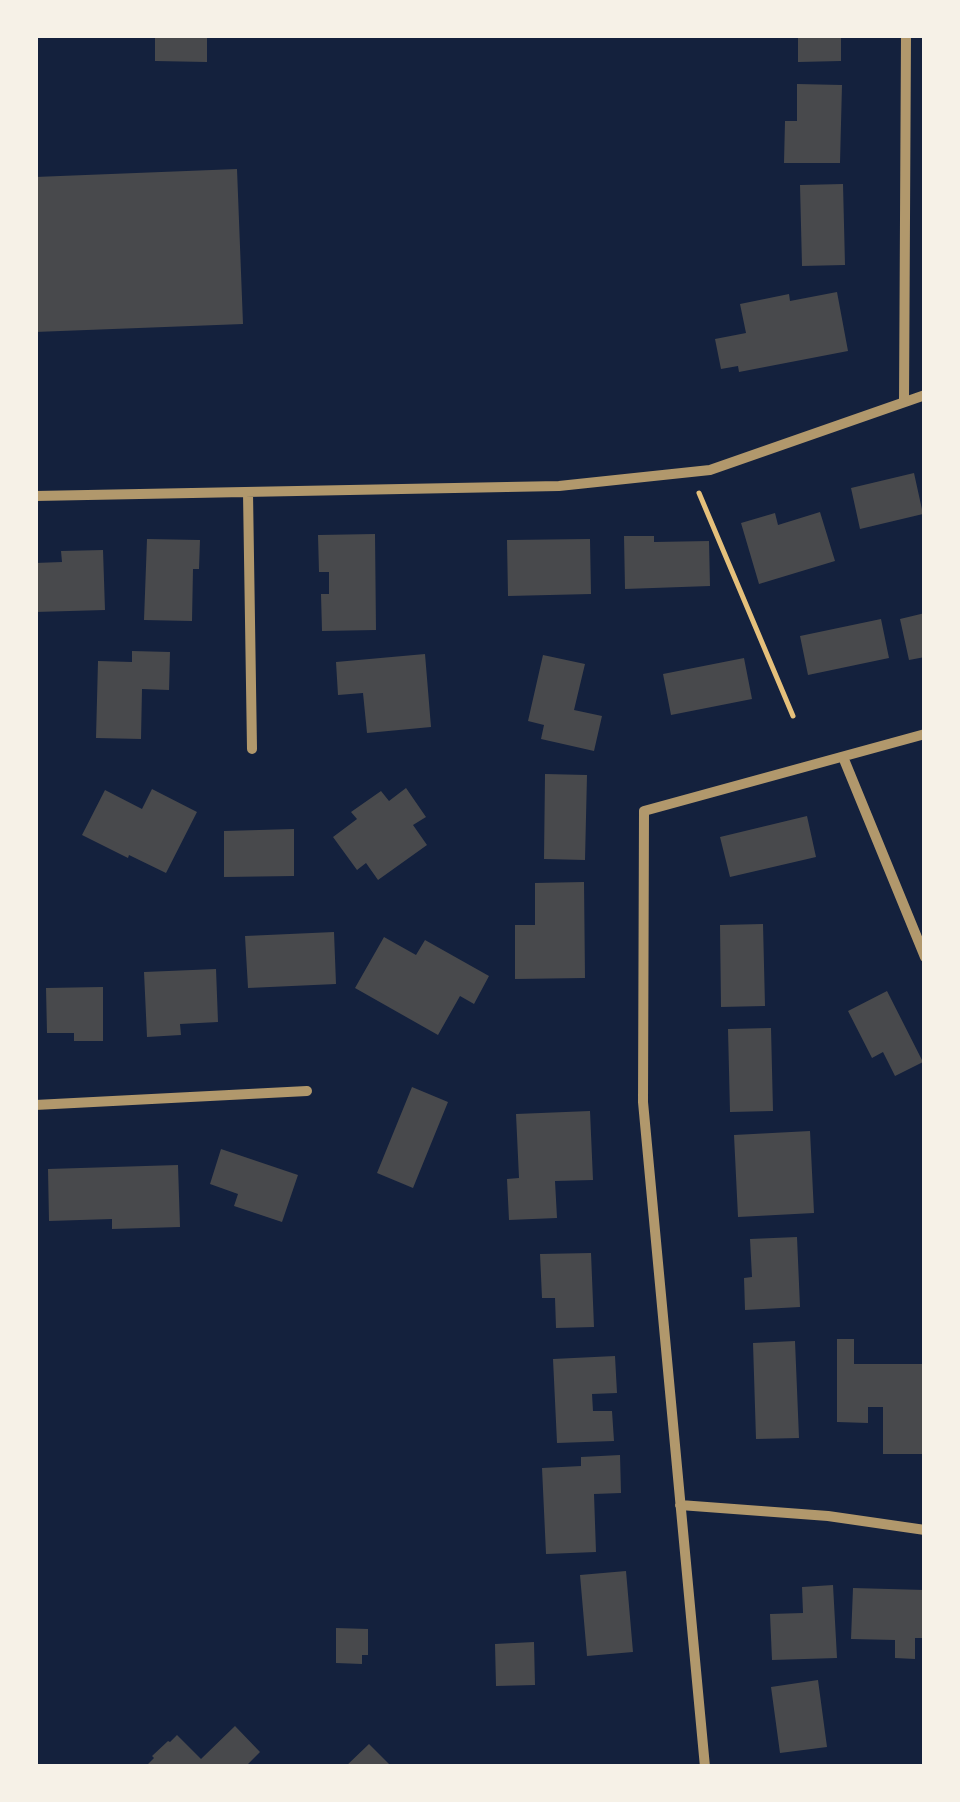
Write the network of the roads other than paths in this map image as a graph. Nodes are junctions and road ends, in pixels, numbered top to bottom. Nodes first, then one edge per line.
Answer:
1 (906, 35) edge
2 (925, 395) edge
3 (904, 402) junction
4 (248, 494) junction
5 (35, 496) edge
6 (925, 734) edge
7 (252, 750) dead end
8 (843, 756) junction
9 (925, 957) edge
10 (307, 1091) dead end
11 (35, 1105) edge
12 (680, 1506) junction
13 (925, 1530) edge
14 (706, 1767) edge

1 - 3 street
2 - 3 street
3 - 4 street
4 - 5 street
4 - 7 street
6 - 8 street
8 - 9 street
8 - 12 street
10 - 11 street
12 - 13 street
12 - 14 street

